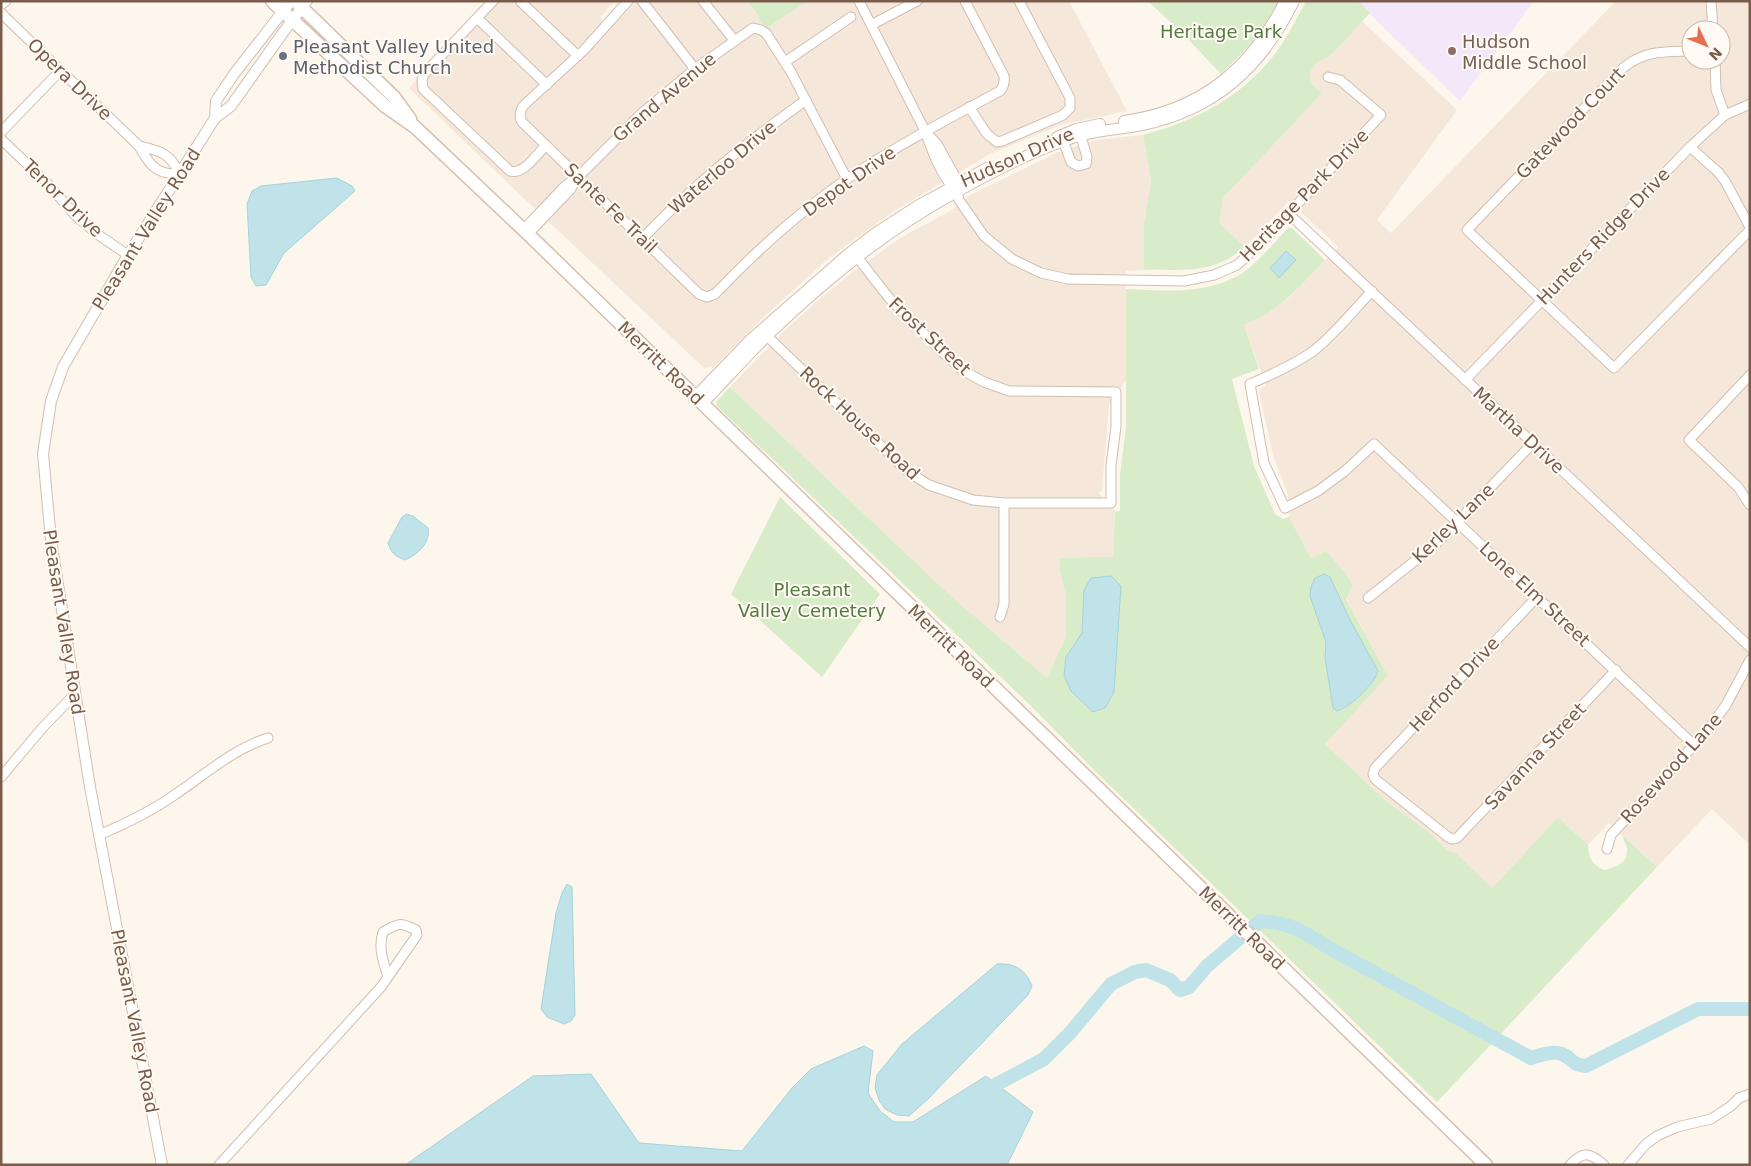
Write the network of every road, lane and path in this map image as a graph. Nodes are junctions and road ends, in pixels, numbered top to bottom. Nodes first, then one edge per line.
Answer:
1 (6, 1) edge
2 (272, 1) edge
3 (493, 1) edge
4 (520, 1) edge
5 (628, 1) edge
6 (642, 1) edge
7 (703, 1) edge
8 (859, 1) edge
9 (917, 1) edge
10 (965, 1) edge
11 (1019, 1) edge
12 (1285, 1) edge
13 (1294, 1) edge
14 (1711, 1) edge
15 (1, 5) edge
16 (295, 7) edge
17 (1, 13) edge
18 (850, 17) dead end
19 (477, 18) junction
20 (1712, 20) edge
21 (871, 25) junction
22 (734, 40) junction
23 (1681, 51) edge
24 (578, 56) junction
25 (785, 62) junction
26 (695, 69) junction
27 (61, 70) junction
28 (1715, 70) edge
29 (1328, 76) dead end
30 (547, 85) junction
31 (806, 100) junction
32 (1750, 104) edge
33 (969, 107) junction
34 (1726, 115) junction
35 (215, 118) junction
36 (925, 131) junction
37 (1, 132) edge
38 (1079, 132) junction
39 (1062, 138) junction
40 (1, 139) edge
41 (546, 145) junction
42 (139, 146) junction
43 (1690, 147) junction
44 (179, 174) junction
45 (578, 177) junction
46 (847, 179) junction
47 (955, 187) junction
48 (1289, 214) junction
49 (1750, 228) edge
50 (525, 232) junction
51 (642, 239) junction
52 (854, 254) junction
53 (128, 255) junction
54 (1372, 291) junction
55 (707, 297) joint
56 (1541, 300) junction
57 (767, 336) junction
58 (1750, 375) edge
59 (1465, 380) junction
60 (700, 400) junction
61 (1533, 443) junction
62 (1004, 503) junction
63 (1111, 503) joint
64 (1750, 505) edge
65 (1458, 522) junction
66 (1538, 596) junction
67 (1368, 598) dead end
68 (1000, 618) dead end
69 (1750, 646) edge
70 (1750, 660) edge
71 (1616, 670) junction
72 (75, 694) junction
73 (268, 738) dead end
74 (1694, 745) junction
75 (1, 777) edge
76 (99, 835) junction
77 (1452, 839) joint
78 (1607, 849) dead end
79 (388, 977) junction
80 (1750, 1094) edge
81 (162, 1165) edge
82 (219, 1165) edge
83 (1486, 1165) edge
84 (1570, 1165) edge
85 (1604, 1165) edge
86 (1628, 1165) edge

1 - 15 street
2 - 16 main road, Merritt Road
3 - 19 street
4 - 24 street
5 - 24 street
6 - 26 street
7 - 22 street
8 - 21 street, Heritage Park Drive
9 - 21 street
10 - 33 street, Depot Drive
11 - 33 street
12 - 38 street, Hudson Drive
13 - 38 street, Hudson Drive
14 - 20 street
16 - 35 street, Pleasant Valley Road
16 - 35 street, Pleasant Valley Road
16 - 50 main road, Merritt Road
17 - 27 street, Opera Drive
18 - 25 street
19 - 30 street
19 - 41 street
21 - 36 street, Heritage Park Drive
22 - 25 street, Grand Avenue
22 - 26 street, Grand Avenue
23 - 56 street, Gatewood Court
24 - 30 street
25 - 31 street
26 - 45 street, Grand Avenue
27 - 37 street
27 - 42 street, Opera Drive
28 - 34 street
29 - 48 street, Heritage Park Drive
30 - 41 street, Sante Fe Trail
31 - 46 street
31 - 51 street, Waterloo Drive
32 - 34 street, Hunters Ridge Drive
33 - 36 street, Depot Drive
34 - 43 street, Hunters Ridge Drive
35 - 44 street, Pleasant Valley Road
36 - 46 street, Depot Drive
36 - 47 street, Heritage Park Drive
38 - 39 street, Hudson Drive
38 - 39 street
39 - 47 street, Hudson Drive
40 - 53 street, Tenor Drive
41 - 45 street, Sante Fe Trail
42 - 44 street, Opera Drive
42 - 44 street, Opera Drive
43 - 49 street
43 - 56 street, Hunters Ridge Drive
44 - 53 street, Pleasant Valley Road
45 - 50 street, Grand Avenue
45 - 51 street, Sante Fe Trail
46 - 55 street, Depot Drive
47 - 48 street, Heritage Park Drive
47 - 52 street, Hudson Drive
48 - 54 street, Martha Drive
49 - 56 street
50 - 60 main road, Merritt Road
51 - 55 street, Sante Fe Trail
52 - 57 street, Hudson Drive
52 - 60 street, Hudson Drive
52 - 63 street, Frost Street
53 - 72 street, Pleasant Valley Road
54 - 59 street, Martha Drive
54 - 65 street, Lone Elm Street
56 - 59 street, Hunters Ridge Drive
57 - 60 street, Hudson Drive
57 - 62 street, Rock House Road
58 - 64 street
59 - 61 street, Martha Drive
60 - 83 main road, Merritt Road
61 - 65 street, Kerley Lane
61 - 69 street, Martha Drive
62 - 63 street, Rock House Road
62 - 68 street
65 - 66 street, Lone Elm Street
65 - 67 street, Kerley Lane
66 - 71 street, Lone Elm Street
66 - 77 street, Herford Drive
70 - 74 street, Rosewood Lane
71 - 74 street, Lone Elm Street
71 - 77 street, Savanna Street
72 - 75 street
72 - 76 street, Pleasant Valley Road
73 - 76 street
74 - 78 street, Rosewood Lane
76 - 81 street, Pleasant Valley Road
79 - 79 street
79 - 82 street
80 - 86 street
84 - 85 street

